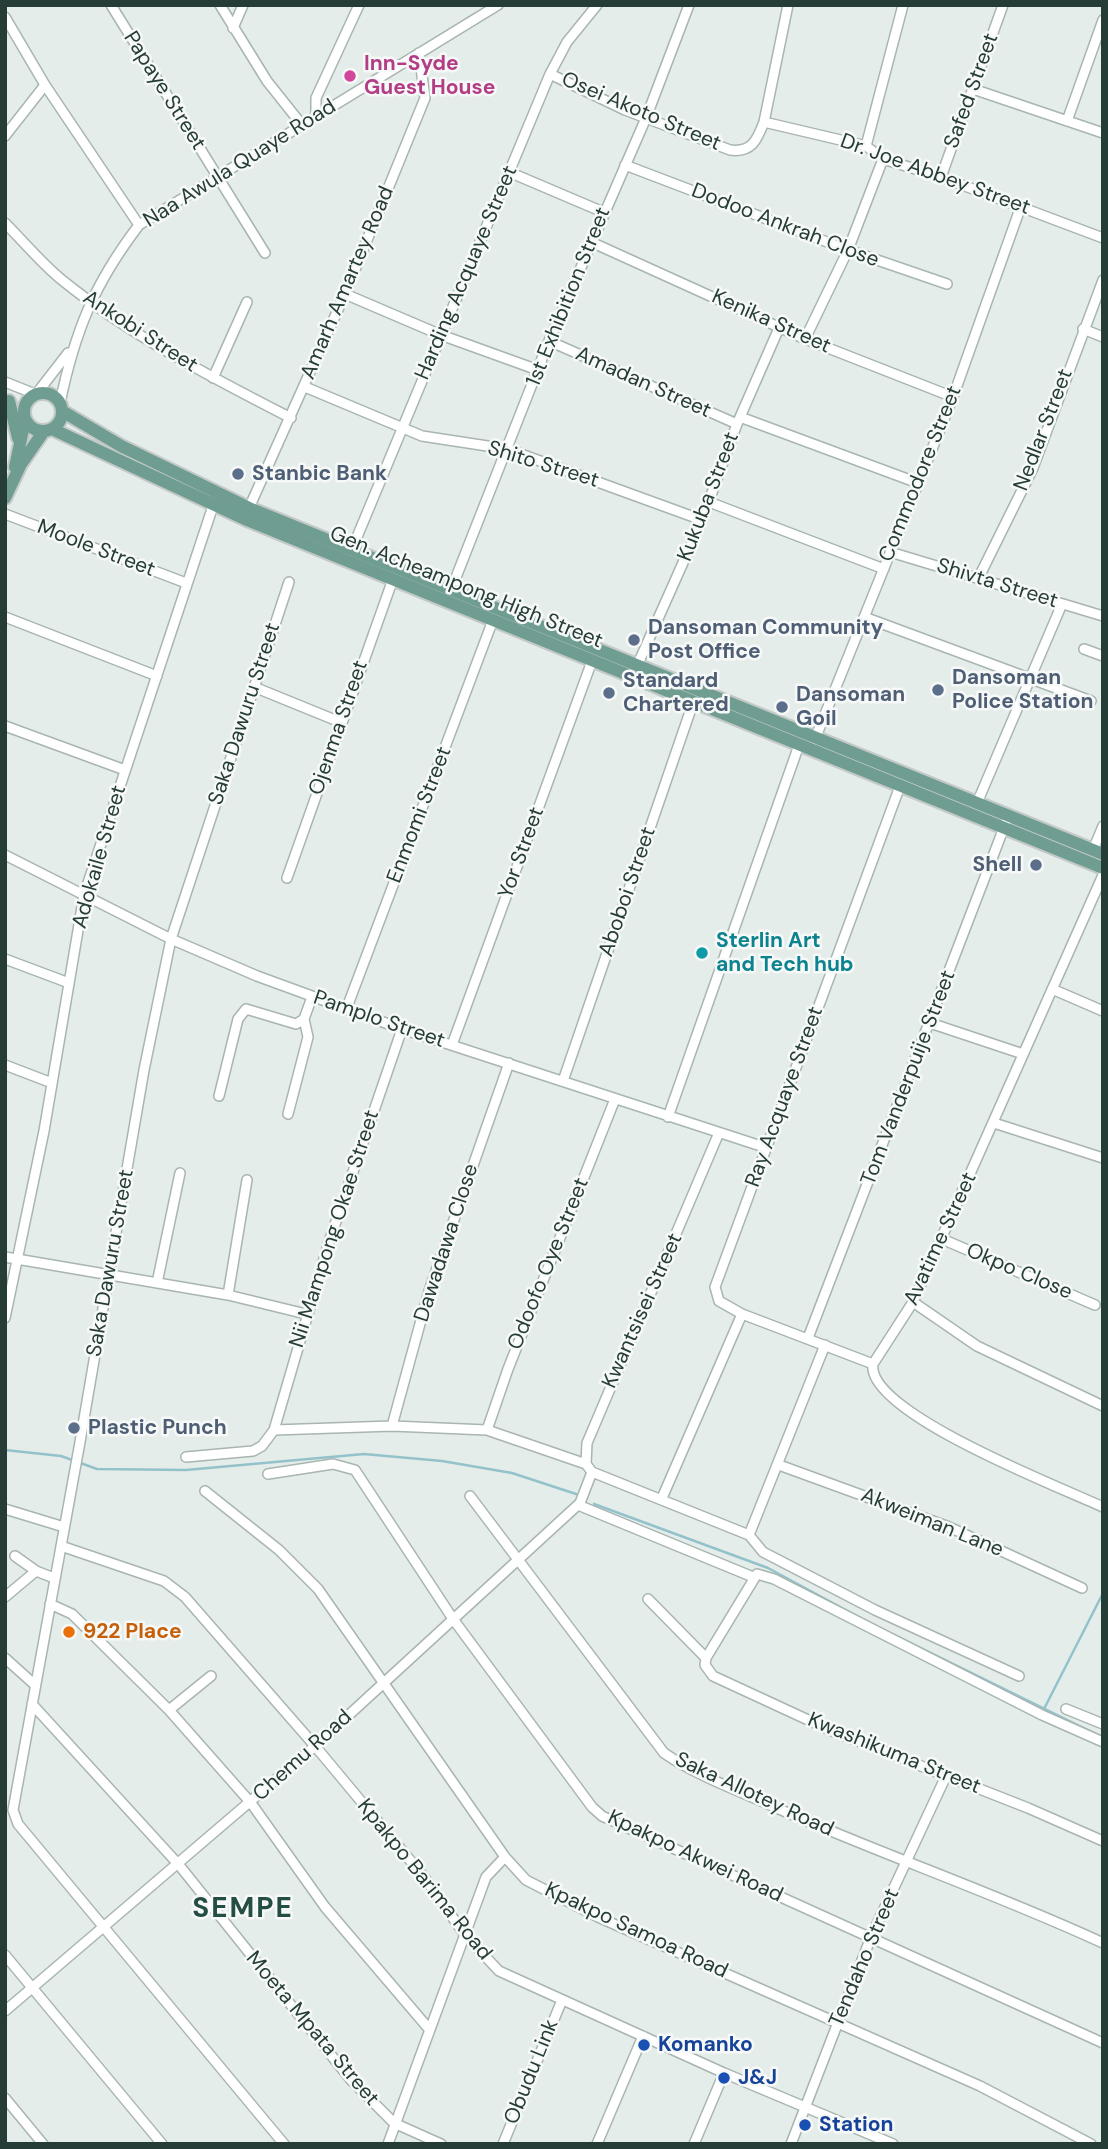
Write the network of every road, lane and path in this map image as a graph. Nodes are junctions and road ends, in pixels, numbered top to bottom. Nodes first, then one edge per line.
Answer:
1 (111, 5) edge
2 (220, 5) edge
3 (243, 5) edge
4 (359, 5) edge
5 (498, 5) edge
6 (597, 5) edge
7 (690, 5) edge
8 (788, 5) edge
9 (903, 5) edge
10 (1003, 5) edge
11 (5, 17) edge
12 (1103, 20) edge
13 (233, 28) junction
14 (419, 54) junction
15 (550, 74) junction
16 (45, 85) junction
17 (973, 89) junction
18 (316, 117) junction
19 (646, 118) junction
20 (1067, 121) junction
21 (764, 122) junction
22 (302, 125) junction
23 (1103, 133) edge
24 (5, 136) edge
25 (866, 146) junction
26 (883, 159) junction
27 (625, 165) junction
28 (509, 172) junction
29 (218, 177) junction
30 (941, 177) junction
31 (1021, 206) junction
32 (603, 212) junction
33 (5, 223) edge
34 (139, 225) junction
35 (1103, 238) edge
36 (591, 242) junction
37 (848, 250) junction
38 (265, 253) dead end
39 (1103, 280) edge
40 (947, 284) dead end
41 (345, 294) junction
42 (90, 301) junction
43 (247, 302) dead end
44 (779, 328) junction
45 (1083, 329) junction
46 (441, 335) junction
47 (1103, 337) edge
48 (805, 339) junction
49 (549, 341) junction
50 (71, 349) junction
51 (538, 370) junction
52 (212, 378) junction
53 (5, 382) edge
54 (305, 387) junction
55 (36, 393) junction
56 (953, 397) junction
57 (7, 400) edge
58 (61, 407) junction
59 (24, 418) junction
60 (291, 418) junction
61 (739, 420) junction
62 (401, 429) junction
63 (48, 430) junction
64 (11, 435) edge
65 (70, 437) junction
66 (33, 445) junction
67 (507, 449) junction
68 (18, 453) junction
69 (13, 478) junction
70 (918, 483) junction
71 (5, 498) edge
72 (709, 502) junction
73 (213, 506) junction
74 (250, 508) junction
75 (5, 514) edge
76 (702, 520) junction
77 (352, 549) junction
78 (890, 552) junction
79 (884, 569) junction
80 (979, 578) junction
81 (393, 579) junction
82 (289, 582) dead end
83 (186, 583) junction
84 (451, 590) junction
85 (1062, 604) junction
86 (1103, 616) edge
87 (864, 617) junction
88 (5, 618) edge
89 (493, 620) junction
90 (1084, 649) dead end
91 (1103, 656) edge
92 (592, 661) junction
93 (637, 666) junction
94 (157, 676) junction
95 (1030, 678) junction
96 (254, 687) junction
97 (1091, 701) dead end
98 (693, 703) junction
99 (340, 722) junction
100 (5, 726) edge
101 (816, 739) junction
102 (799, 745) junction
103 (125, 770) junction
104 (900, 786) junction
105 (977, 803) junction
106 (1006, 822) junction
107 (1103, 826) edge
108 (1098, 852) edge
109 (5, 855) edge
110 (1103, 868) edge
111 (1103, 875) edge
112 (287, 878) dead end
113 (84, 895) junction
114 (171, 939) junction
115 (5, 959) edge
116 (69, 983) junction
117 (1052, 989) junction
118 (312, 997) junction
119 (346, 1010) junction
120 (1103, 1010) edge
121 (304, 1019) junction
122 (930, 1023) junction
123 (402, 1029) junction
124 (452, 1045) junction
125 (1023, 1054) junction
126 (509, 1063) junction
127 (5, 1065) edge
128 (563, 1081) junction
129 (52, 1083) junction
130 (219, 1096) dead end
131 (615, 1100) junction
132 (288, 1114) dead end
133 (668, 1117) junction
134 (994, 1123) junction
135 (718, 1135) junction
136 (767, 1148) junction
137 (1103, 1158) edge
138 (180, 1173) dead end
139 (247, 1180) dead end
140 (942, 1239) junction
141 (5, 1257) edge
142 (19, 1259) junction
143 (107, 1274) junction
144 (157, 1283) junction
145 (228, 1295) junction
146 (914, 1302) junction
147 (1095, 1305) dead end
148 (306, 1314) junction
149 (742, 1314) junction
150 (5, 1318) edge
151 (808, 1338) junction
152 (825, 1345) junction
153 (873, 1364) junction
154 (1103, 1406) edge
155 (392, 1426) junction
156 (274, 1430) junction
157 (487, 1430) junction
158 (186, 1457) dead end
159 (586, 1464) junction
160 (779, 1465) junction
161 (592, 1472) junction
162 (268, 1474) dead end
163 (205, 1491) dead end
164 (470, 1496) dead end
165 (662, 1498) junction
166 (579, 1504) junction
167 (1103, 1507) edge
168 (5, 1509) edge
169 (64, 1527) junction
170 (749, 1535) junction
171 (61, 1546) junction
172 (15, 1556) dead end
173 (520, 1558) junction
174 (36, 1571) junction
175 (752, 1577) junction
176 (54, 1578) junction
177 (1082, 1588) dead end
178 (5, 1597) edge
179 (648, 1599) dead end
180 (50, 1604) junction
181 (453, 1619) junction
182 (707, 1655) junction
183 (5, 1658) edge
184 (211, 1676) dead end
185 (1019, 1676) dead end
186 (385, 1682) junction
187 (35, 1685) junction
188 (32, 1704) junction
189 (1066, 1709) dead end
190 (169, 1710) junction
191 (1103, 1724) edge
192 (1103, 1742) edge
193 (316, 1745) junction
194 (946, 1776) junction
195 (5, 1801) edge
196 (251, 1802) junction
197 (13, 1810) junction
198 (1103, 1841) edge
199 (505, 1857) junction
200 (905, 1863) junction
201 (179, 1865) junction
202 (104, 1928) junction
203 (465, 1935) junction
204 (871, 1937) junction
205 (1103, 1943) edge
206 (5, 1955) edge
207 (33, 1988) junction
208 (562, 2000) junction
209 (5, 2011) edge
210 (838, 2021) junction
211 (429, 2029) junction
212 (643, 2036) junction
213 (1103, 2043) edge
214 (724, 2073) junction
215 (5, 2098) edge
216 (805, 2105) junction
217 (394, 2123) junction
218 (43, 2144) edge
219 (162, 2144) edge
220 (284, 2144) edge
221 (388, 2144) edge
222 (441, 2144) edge
223 (503, 2144) edge
224 (597, 2144) edge
225 (694, 2144) edge
226 (791, 2144) edge
227 (893, 2144) edge
228 (1091, 2144) edge

1 - 29 street, Papaye Street
2 - 13 street
3 - 13 street
4 - 18 street
5 - 14 street, Naa Awula Quaye Road
6 - 15 street, Harding Acquaye Street
7 - 19 street, 1st Exhibition Street
8 - 21 street, Osei Akoto Street
9 - 25 street
10 - 17 street, Safed Street
11 - 16 street
12 - 20 street
13 - 22 street
14 - 18 street, Naa Awula Quaye Road
14 - 41 street, Amarh Amartey Road
15 - 19 street, Osei Akoto Street
15 - 28 street, Harding Acquaye Street
16 - 24 street
16 - 34 street
17 - 20 street
17 - 30 street, Safed Street
18 - 22 street, Naa Awula Quaye Road
19 - 21 street, Osei Akoto Street
19 - 27 street, 1st Exhibition Street
20 - 23 street
21 - 25 street, Dr. Joe Abbey Street
22 - 29 street, Naa Awula Quaye Road
25 - 26 street, Dr. Joe Abbey Street
26 - 30 street, Dr. Joe Abbey Street
26 - 37 street
27 - 32 street, 1st Exhibition Street
27 - 37 street, Dodoo Ankrah Close
28 - 32 street
28 - 46 street, Harding Acquaye Street
29 - 34 street, Naa Awula Quaye Road
29 - 38 street, Papaye Street
30 - 31 street, Dr. Joe Abbey Street
31 - 35 street, Dr. Joe Abbey Street
31 - 56 street, Commodore Street
32 - 36 street, 1st Exhibition Street
33 - 42 street, Ankobi Street
34 - 42 street, Naa Awula Quaye Road
36 - 44 street, Kenika Street
36 - 49 street, 1st Exhibition Street
37 - 40 street, Dodoo Ankrah Close
37 - 48 street
39 - 45 street, Nedlar Street
41 - 46 street
41 - 54 street, Amarh Amartey Road
42 - 50 street, Naa Awula Quaye Road
42 - 52 street, Ankobi Street
43 - 52 street
44 - 48 street, Kenika Street
44 - 61 street, Kukuba Street
45 - 47 street
45 - 80 street, Nedlar Street
46 - 51 street
46 - 62 street, Harding Acquaye Street
48 - 56 street, Kenika Street
49 - 51 street, 1st Exhibition Street
49 - 61 street, Amadan Street
50 - 55 street, Naa Awula Quaye Road
50 - 58 street, Naa Awula Quaye Road
51 - 67 street, 1st Exhibition Street
52 - 60 street, Ankobi Street
53 - 55 street
54 - 60 street, Amarh Amartey Road
54 - 62 street, Shito Street
55 - 58 main road
55 - 59 main road
56 - 70 street, Commodore Street
57 - 59 street
57 - 64 main road
58 - 63 main road
58 - 74 main road, Gen. Acheampong High Street
59 - 63 main road
59 - 68 main road
60 - 74 street, Amarh Amartey Road
61 - 70 street, Amadan Street
61 - 72 street, Kukuba Street
62 - 67 street, Shito Street
62 - 77 street, Harding Acquaye Street
63 - 65 main road, Gen. Acheampong High Street
63 - 66 main road
64 - 68 main road
65 - 66 main road
65 - 73 main road, Gen. Acheampong High Street
66 - 69 main road
67 - 76 street, Shito Street
67 - 84 street, 1st Exhibition Street
68 - 69 main road
69 - 71 main road
70 - 78 street, Commodore Street
72 - 76 street, Kukuba Street
72 - 79 street
73 - 81 main road, Gen. Acheampong High Street
73 - 83 street, Adokaile Street
74 - 77 main road, Gen. Acheampong High Street
75 - 83 street, Moole Street
76 - 93 street, Kukuba Street
77 - 84 main road, Gen. Acheampong High Street
78 - 79 street, Commodore Street
78 - 80 street, Shivta Street
79 - 87 street, Commodore Street
80 - 85 street, Shivta Street
81 - 89 main road, Gen. Acheampong High Street
81 - 99 street, Ojenma Street
82 - 96 street, Saka Dawuru Street
83 - 94 street, Adokaile Street
84 - 93 main road, Gen. Acheampong High Street
85 - 86 street, Shivta Street
85 - 95 street
87 - 95 street
87 - 101 street, Commodore Street
88 - 94 street
89 - 92 main road, Gen. Acheampong High Street
89 - 119 street, Enmomi Street
90 - 91 street
92 - 98 main road, Gen. Acheampong High Street
92 - 124 street, Yor Street
93 - 101 main road, Gen. Acheampong High Street
94 - 103 street, Adokaile Street
95 - 97 street
95 - 105 street
96 - 99 street
96 - 114 street, Saka Dawuru Street
98 - 102 main road, Gen. Acheampong High Street
98 - 128 street, Aboboi Street
99 - 112 street, Ojenma Street
100 - 103 street
101 - 105 main road, Gen. Acheampong High Street
102 - 104 main road, Gen. Acheampong High Street
102 - 133 street
103 - 113 street, Adokaile Street
104 - 106 main road, Gen. Acheampong High Street
104 - 136 street, Ray Acquaye Street
105 - 106 main road, Gen. Acheampong High Street
106 - 108 main road, Gen. Acheampong High Street
106 - 110 main road, Gen. Acheampong High Street
106 - 122 street, Tom Vanderpuije Street
107 - 108 street
109 - 113 street, Pamplo Street
111 - 117 street, Avatime Street
113 - 114 street, Pamplo Street
113 - 116 street, Adokaile Street
114 - 118 street, Pamplo Street
114 - 143 street, Saka Dawuru Street
115 - 116 street
116 - 129 street, Adokaile Street
117 - 120 street
117 - 125 street, Avatime Street
118 - 119 street, Pamplo Street
118 - 121 street
119 - 123 street, Pamplo Street
121 - 130 street
121 - 132 street
122 - 125 street
122 - 151 street, Tom Vanderpuije Street
123 - 124 street, Pamplo Street
123 - 148 street, Nii Mampong Okae Street
124 - 126 street, Pamplo Street
125 - 134 street, Avatime Street
126 - 128 street, Pamplo Street
126 - 155 street, Dawadawa Close
127 - 129 street
128 - 131 street, Pamplo Street
129 - 142 street, Adokaile Street
131 - 133 street, Pamplo Street
131 - 157 street, Odoofo Oye Street
133 - 135 street, Pamplo Street
134 - 137 street
134 - 140 street, Avatime Street
135 - 136 street, Pamplo Street
135 - 159 street, Kwantsisei Street
136 - 149 street, Ray Acquaye Street
138 - 144 street
139 - 145 street
140 - 146 street, Avatime Street
140 - 147 street, Okpo Close
141 - 142 street
142 - 143 street
142 - 150 street, Adokaile Street
143 - 144 street
143 - 169 street, Saka Dawuru Street
144 - 145 street
145 - 148 street
146 - 153 street, Avatime Street
146 - 154 street
148 - 156 street, Nii Mampong Okae Street
149 - 151 street, Ray Acquaye Street
149 - 165 street
151 - 152 street, Ray Acquaye Street
152 - 153 street
152 - 160 street
153 - 167 street
155 - 156 street
155 - 157 street
156 - 158 street
157 - 159 street
159 - 161 street
160 - 170 street
160 - 177 street, Akweiman Lane
161 - 165 street
161 - 166 street, Chemu Road
162 - 181 street, Kpakpo Akwei Road
163 - 186 street, Kpakpo Samoa Road
164 - 173 street, Saka Allotey Road
165 - 170 street
166 - 173 street, Chemu Road
166 - 175 street
168 - 169 street
169 - 171 street, Saka Dawuru Street
170 - 185 street
171 - 176 street, Saka Dawuru Street
171 - 193 street, Kpakpo Barima Road
172 - 174 street
173 - 181 street, Chemu Road
173 - 200 street, Saka Allotey Road
174 - 176 street
174 - 178 street
175 - 182 street
175 - 192 street
176 - 180 street, Saka Dawuru Street
179 - 182 street, Kwashikuma Street
180 - 187 street, Saka Dawuru Street
180 - 190 street
181 - 186 street, Chemu Road
181 - 204 street, Kpakpo Akwei Road
182 - 194 street, Kwashikuma Street
183 - 187 street
184 - 190 street
186 - 193 street, Chemu Road
186 - 199 street, Kpakpo Samoa Road
187 - 188 street, Saka Dawuru Street
188 - 197 street, Saka Dawuru Street
188 - 201 street, Moeta Mpata Street
189 - 191 street
190 - 196 street
193 - 196 street, Chemu Road
193 - 203 street, Kpakpo Barima Road
194 - 198 street, Kwashikuma Street
194 - 200 street, Tendaho Street
195 - 197 street
196 - 201 street, Chemu Road
196 - 211 street
197 - 202 street
199 - 203 street
199 - 210 street, Kpakpo Samoa Road
200 - 204 street, Tendaho Street
200 - 205 street, Saka Allotey Road
201 - 202 street, Chemu Road
201 - 217 street, Moeta Mpata Street
202 - 207 street, Chemu Road
202 - 220 street
203 - 208 street, Kpakpo Barima Road
203 - 211 street
204 - 210 street, Tendaho Street
204 - 213 street, Kpakpo Akwei Road
206 - 207 street
207 - 209 street, Chemu Road
207 - 219 street
208 - 212 street, Kpakpo Barima Road
208 - 223 street, Obudu Link
210 - 216 street, Tendaho Street
210 - 228 street, Kpakpo Samoa Road
211 - 217 street
212 - 214 street, Kpakpo Barima Road
212 - 224 street
214 - 216 street, Kpakpo Barima Road
214 - 225 street
215 - 218 street
216 - 226 street, Tendaho Street
216 - 227 street, Kpakpo Barima Road
217 - 221 street
217 - 222 street, Moeta Mpata Street

